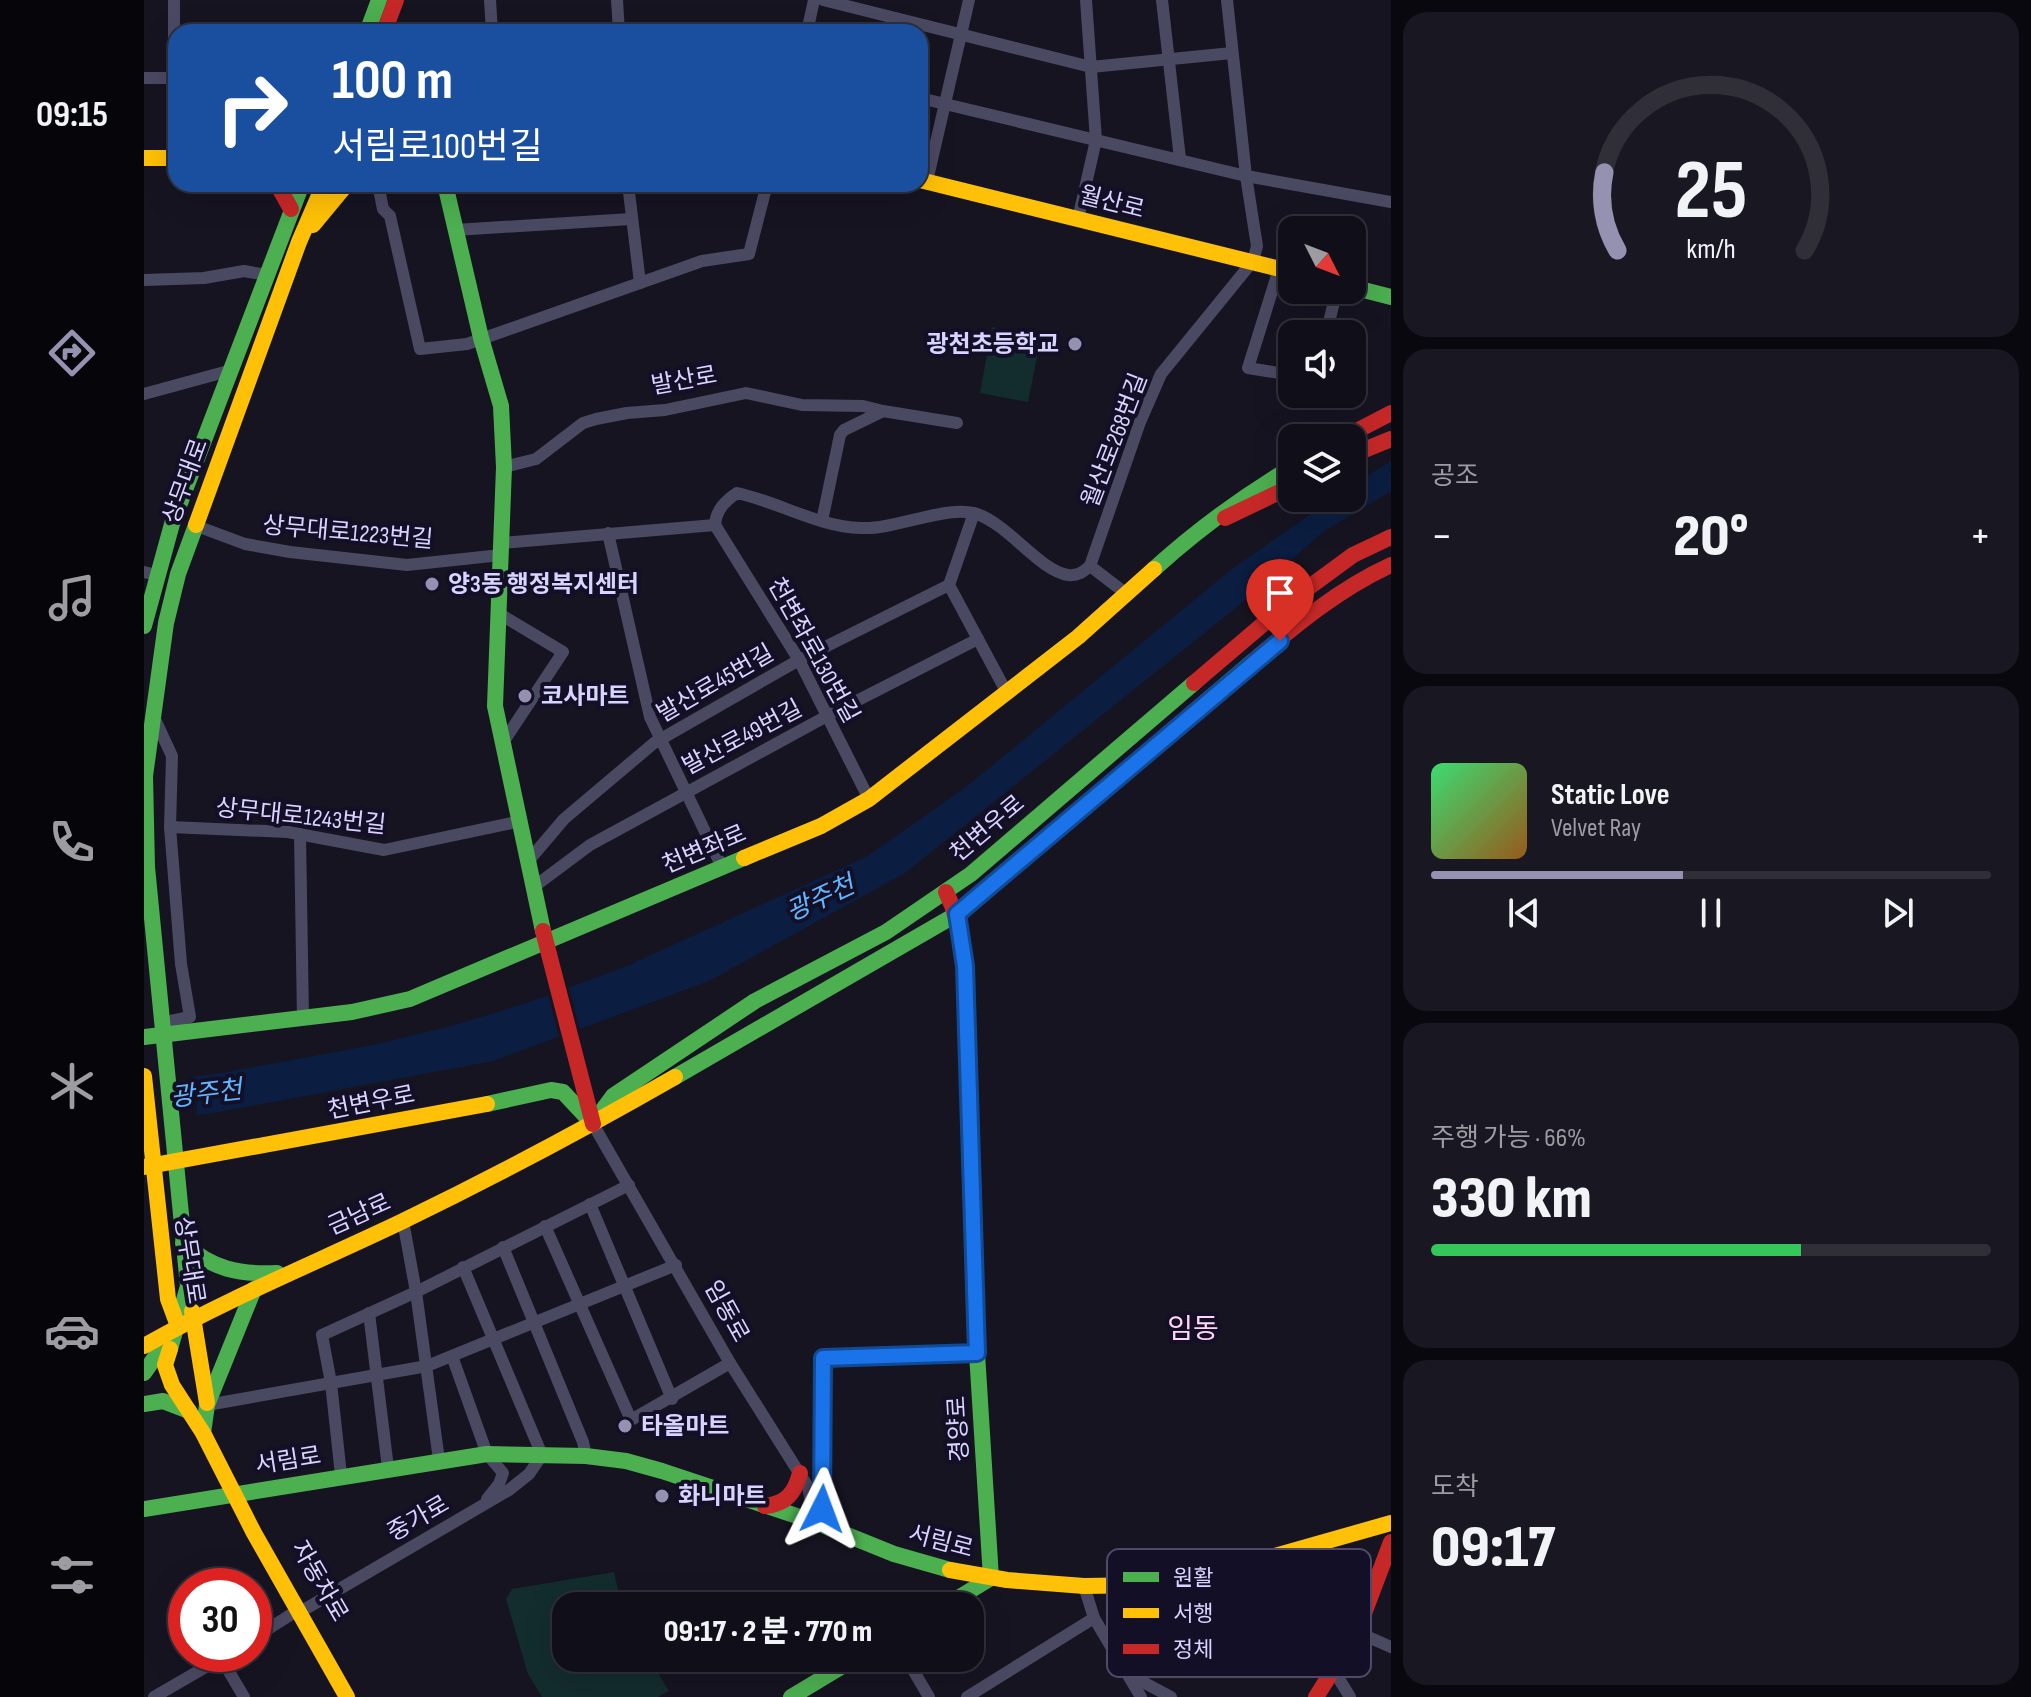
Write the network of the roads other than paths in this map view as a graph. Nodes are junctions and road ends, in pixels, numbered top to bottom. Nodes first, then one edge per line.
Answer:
1 (174, 0) edge
2 (379, 0) edge
3 (396, 0) edge
4 (490, 0) edge
5 (617, 0) edge
6 (814, 0) edge
7 (823, 0) edge
8 (969, 0) edge
9 (1086, 0) edge
10 (1162, 0) edge
11 (1227, 0) edge
12 (174, 24) edge
13 (372, 24) edge
14 (375, 24) edge
15 (492, 24) edge
16 (618, 24) edge
17 (809, 24) edge
18 (918, 24) edge
19 (928, 27) edge
20 (961, 35) junction
21 (1232, 53) junction
22 (1169, 59) junction
23 (1091, 67) junction
24 (144, 78) edge
25 (168, 78) edge
26 (928, 100) edge
27 (946, 104) junction
28 (1096, 140) junction
29 (144, 158) edge
30 (168, 158) edge
31 (1180, 159) junction
32 (928, 163) edge
33 (1246, 176) junction
34 (928, 181) edge
35 (281, 192) edge
36 (298, 192) edge
37 (321, 192) edge
38 (340, 192) edge
39 (380, 192) edge
40 (447, 192) edge
41 (629, 192) edge
42 (765, 192) edge
43 (1391, 202) edge
44 (291, 209) junction
45 (631, 219) junction
46 (1078, 219) junction
47 (455, 230) junction
48 (299, 242) junction
49 (1253, 261) junction
50 (1278, 268) edge
51 (267, 275) junction
52 (144, 280) edge
53 (640, 283) junction
54 (1278, 291) edge
55 (1366, 291) edge
56 (1391, 297) edge
57 (481, 338) junction
58 (232, 370) junction
59 (1278, 373) edge
60 (144, 394) edge
61 (883, 411) junction
62 (1391, 413) edge
63 (957, 423) dead end
64 (1366, 426) edge
65 (1391, 439) edge
66 (1366, 449) edge
67 (504, 467) junction
68 (1278, 475) edge
69 (1278, 492) edge
70 (974, 513) junction
71 (822, 521) junction
72 (194, 525) junction
73 (715, 525) junction
74 (1199, 529) junction
75 (608, 533) junction
76 (1391, 537) edge
77 (501, 549) junction
78 (1391, 565) edge
79 (1090, 566) junction
80 (151, 573) edge
81 (949, 585) junction
82 (1128, 595) junction
83 (498, 613) junction
84 (144, 626) edge
85 (978, 639) junction
86 (799, 660) junction
87 (1007, 693) junction
88 (152, 712) junction
89 (827, 716) junction
90 (661, 739) junction
91 (502, 744) junction
92 (687, 791) junction
93 (869, 799) junction
94 (521, 821) junction
95 (170, 827) junction
96 (300, 834) junction
97 (530, 859) junction
98 (722, 867) junction
99 (535, 886) junction
100 (946, 892) junction
101 (957, 914) junction
102 (546, 943) junction
103 (303, 1019) junction
104 (163, 1035) junction
105 (144, 1037) edge
106 (144, 1076) edge
107 (593, 1124) junction
108 (177, 1161) junction
109 (149, 1166) edge
110 (629, 1185) junction
111 (590, 1204) junction
112 (403, 1221) junction
113 (545, 1226) junction
114 (183, 1243) junction
115 (503, 1247) junction
116 (676, 1265) junction
117 (463, 1267) junction
118 (287, 1273) junction
119 (188, 1286) junction
120 (625, 1286) junction
121 (254, 1289) junction
122 (416, 1292) junction
123 (579, 1304) junction
124 (369, 1313) junction
125 (194, 1318) junction
126 (535, 1322) junction
127 (178, 1326) junction
128 (492, 1340) junction
129 (144, 1346) edge
130 (977, 1353) junction
131 (452, 1356) junction
132 (730, 1363) junction
133 (427, 1366) junction
134 (144, 1373) edge
135 (377, 1375) junction
136 (331, 1383) junction
137 (672, 1399) junction
138 (144, 1404) edge
139 (207, 1405) junction
140 (189, 1411) junction
141 (203, 1433) junction
142 (487, 1454) junction
143 (542, 1455) junction
144 (586, 1456) junction
145 (439, 1460) junction
146 (388, 1468) junction
147 (800, 1473) junction
148 (341, 1475) junction
149 (233, 1493) junction
150 (765, 1506) junction
151 (480, 1507) junction
152 (144, 1509) edge
153 (815, 1522) junction
154 (1391, 1523) edge
155 (1391, 1542) edge
156 (1299, 1549) edge
157 (991, 1578) junction
158 (1084, 1586) junction
159 (1107, 1586) edge
160 (968, 1592) edge
161 (1371, 1595) edge
162 (302, 1609) junction
163 (1094, 1618) junction
164 (272, 1627) edge
165 (1371, 1638) edge
166 (1107, 1640) edge
167 (1391, 1647) edge
168 (199, 1672) edge
169 (232, 1672) edge
170 (833, 1672) edge
171 (914, 1672) edge
172 (1129, 1677) edge
173 (1134, 1677) edge
174 (1330, 1677) edge
175 (1338, 1677) edge
176 (162, 1695) edge
177 (244, 1697) edge
178 (347, 1697) edge
179 (359, 1697) edge
180 (791, 1697) edge
181 (929, 1697) edge
182 (967, 1697) edge
183 (1141, 1697) edge
184 (1171, 1697) edge
185 (1316, 1697) edge
186 (1350, 1697) edge

1 - 12 street
2 - 13 street
3 - 14 street
4 - 15 street
5 - 16 street
6 - 17 street
7 - 18 street
8 - 20 street
9 - 23 street
10 - 22 street
11 - 21 street
19 - 20 street
20 - 23 street
20 - 27 street
21 - 22 street
21 - 33 street
22 - 23 street
22 - 31 street
23 - 28 street
24 - 25 street
26 - 27 street
27 - 28 street
27 - 32 street
28 - 31 street
28 - 46 street
29 - 30 street
31 - 33 street
33 - 43 street
33 - 49 street
34 - 46 street, 월산로
35 - 44 street
36 - 44 street, 상무대로
37 - 48 street, 상무대로
38 - 48 street
39 - 57 street
40 - 47 street
41 - 45 street
42 - 53 street
44 - 51 street, 상무대로
45 - 47 street
45 - 53 street
46 - 49 street, 월산로
47 - 57 street
48 - 72 street, 상무대로
49 - 50 street, 월산로
49 - 79 street, 월산로268번길
51 - 52 street
51 - 58 street, 상무대로
53 - 57 street
54 - 59 street
55 - 56 street
57 - 67 street
58 - 60 street
58 - 80 street, 상무대로
61 - 63 street, 발산로
61 - 67 street, 발산로
61 - 71 street
62 - 64 street
65 - 66 street
67 - 77 street
68 - 74 street, 천변좌로
69 - 74 street, 천변좌로
70 - 71 street
70 - 79 street
70 - 81 street
71 - 73 street
72 - 77 street, 상무대로1223번길
72 - 88 street, 상무대로
73 - 75 street, 상무대로1223번길
73 - 86 street, 천변좌로130번길
74 - 82 street, 천변좌로
75 - 77 street, 상무대로1223번길
75 - 90 street
76 - 100 street, 천변우로
77 - 83 street
78 - 101 street, 천변우로
79 - 82 street
80 - 84 street, 상무대로
81 - 85 street
81 - 86 street, 발산로45번길
82 - 87 street, 천변좌로
83 - 91 street
83 - 91 street
85 - 87 street
85 - 89 street, 발산로49번길
86 - 89 street, 천변좌로130번길
86 - 90 street, 발산로45번길
87 - 93 street, 천변좌로
88 - 95 street
88 - 104 street, 상무대로
89 - 92 street, 발산로49번길
89 - 93 street, 천변좌로130번길
90 - 92 street
90 - 97 street, 발산로45번길
91 - 94 street
92 - 98 street
92 - 99 street, 발산로49번길
93 - 98 street, 천변좌로
94 - 96 street, 상무대로1243번길
94 - 97 street
95 - 96 street, 상무대로1243번길
95 - 104 street
96 - 103 street
97 - 99 street
98 - 102 street, 천변좌로
99 - 102 street
100 - 101 street, 경양로
100 - 107 street, 천변우로
101 - 107 street, 천변우로
101 - 130 street, 경양로
102 - 103 street, 천변좌로
102 - 107 street
103 - 104 street, 천변좌로
104 - 105 street, 천변좌로
104 - 108 street, 상무대로
106 - 109 street, 상무대로
107 - 108 street, 천변우로
107 - 110 street, 임동로
107 - 112 street, 금남로
108 - 109 street, 천변우로
108 - 114 street, 상무대로
109 - 127 street, 상무대로
110 - 111 street
110 - 116 street, 임동로
111 - 113 street
111 - 120 street
112 - 118 street, 금남로
112 - 122 street
113 - 115 street
113 - 123 street
114 - 118 street, 상무대로
114 - 119 street, 상무대로
115 - 117 street
115 - 126 street
116 - 120 street
116 - 132 street, 임동로
117 - 122 street
117 - 128 street
118 - 121 street, 금남로
119 - 125 street
119 - 127 street, 상무대로
120 - 123 street
120 - 137 street
121 - 125 street, 금남로
121 - 139 street
122 - 124 street
122 - 133 street
123 - 126 street
123 - 137 street
124 - 135 street
124 - 136 street
125 - 127 street, 금남로
125 - 139 street
126 - 128 street
126 - 144 street
127 - 129 street, 금남로
127 - 134 street
127 - 140 street, 자동차로
128 - 131 street
128 - 143 street
130 - 153 street
130 - 157 street, 경양로
131 - 133 street
131 - 142 street
132 - 137 street
132 - 147 street, 임동로
133 - 135 street
133 - 145 street
135 - 136 street
135 - 146 street
136 - 139 street
136 - 148 street
138 - 140 street
139 - 141 street
140 - 141 street, 자동차로
141 - 149 street, 자동차로
142 - 143 street, 서림로
142 - 145 street, 서림로
142 - 151 street
143 - 144 street, 서림로
143 - 151 street, 중가로
144 - 150 street, 서림로
145 - 146 street, 서림로
146 - 148 street, 서림로
147 - 150 street
147 - 153 street, 임동로
148 - 149 street, 서림로
149 - 152 street, 서림로
149 - 162 street, 자동차로
150 - 153 street, 서림로
151 - 162 street, 중가로
153 - 157 street, 서림로
154 - 156 street, 서림로
155 - 161 street
157 - 158 street, 서림로
157 - 160 street
158 - 159 street, 서림로
158 - 163 street
162 - 164 street, 중가로
162 - 178 street, 자동차로
162 - 179 street, 자동차로
163 - 166 street
163 - 182 street
165 - 167 street
168 - 176 street
169 - 177 street
170 - 180 street
171 - 181 street
172 - 183 street
173 - 184 street
174 - 185 street
175 - 186 street

